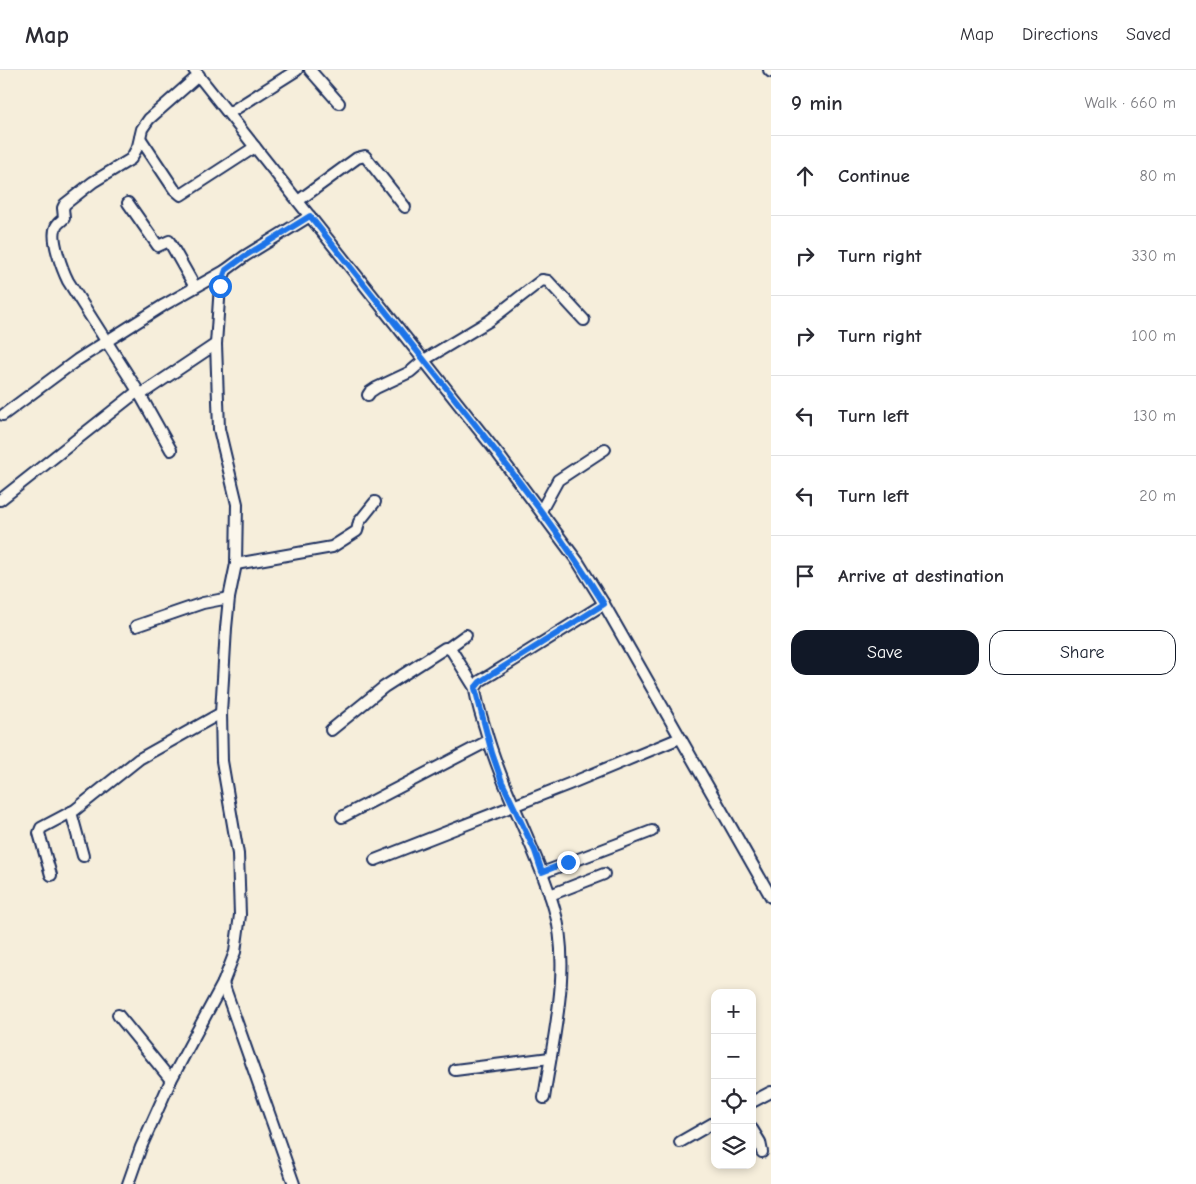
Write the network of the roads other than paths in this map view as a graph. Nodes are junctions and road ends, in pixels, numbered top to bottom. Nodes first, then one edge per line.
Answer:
1 (297, 70) edge
2 (310, 70) edge
3 (196, 73) edge
4 (339, 103) dead end
5 (229, 113) junction
6 (140, 138) junction
7 (256, 147) junction
8 (298, 201) junction
9 (128, 203) dead end
10 (405, 207) dead end
11 (310, 216) junction
12 (226, 270) junction
13 (195, 287) junction
14 (584, 320) dead end
15 (107, 341) junction
16 (216, 344) junction
17 (424, 360) junction
18 (139, 393) junction
19 (368, 395) dead end
20 (3, 415) dead end
21 (605, 449) dead end
22 (171, 450) dead end
23 (0, 500) edge
24 (376, 502) dead end
25 (541, 511) junction
26 (236, 564) junction
27 (230, 598) junction
28 (604, 604) junction
29 (136, 626) dead end
30 (466, 635) dead end
31 (448, 648) junction
32 (475, 688) junction
33 (220, 713) junction
34 (331, 730) dead end
35 (680, 738) junction
36 (488, 741) junction
37 (514, 806) junction
38 (71, 812) junction
39 (342, 817) dead end
40 (652, 831) dead end
41 (83, 856) dead end
42 (375, 860) dead end
43 (542, 872) junction
44 (604, 874) dead end
45 (51, 875) dead end
46 (550, 895) junction
47 (771, 897) edge
48 (223, 983) junction
49 (118, 1015) dead end
50 (550, 1058) junction
51 (455, 1070) dead end
52 (171, 1080) junction
53 (771, 1092) edge
54 (544, 1098) dead end
55 (756, 1100) edge
56 (712, 1124) edge
57 (756, 1135) edge
58 (680, 1142) dead end
59 (762, 1152) dead end
60 (128, 1184) edge
61 (294, 1184) edge

1 - 5 street
2 - 4 street
3 - 5 street
3 - 6 street
5 - 7 street
6 - 7 street
6 - 15 street
7 - 8 street
8 - 10 street
8 - 11 street
9 - 13 street
11 - 12 street
11 - 17 street
12 - 13 street
12 - 16 street
13 - 15 street
14 - 17 street
15 - 18 street
15 - 20 street
16 - 18 street
16 - 26 street
17 - 19 street
17 - 25 street
18 - 22 street
18 - 23 street
21 - 25 street
24 - 26 street
25 - 28 street
26 - 27 street
27 - 29 street
27 - 33 street
28 - 32 street
28 - 35 street
30 - 31 street
31 - 32 street
31 - 34 street
32 - 36 street
33 - 38 street
33 - 48 street
35 - 37 street
35 - 47 street
36 - 37 street
36 - 39 street
37 - 42 street
37 - 43 street
38 - 41 street
38 - 45 street
40 - 43 street
43 - 46 street
44 - 46 street
46 - 50 street
48 - 52 street
48 - 61 street
49 - 52 street
50 - 51 street
50 - 54 street
52 - 60 street
53 - 55 street
56 - 58 street
57 - 59 street

